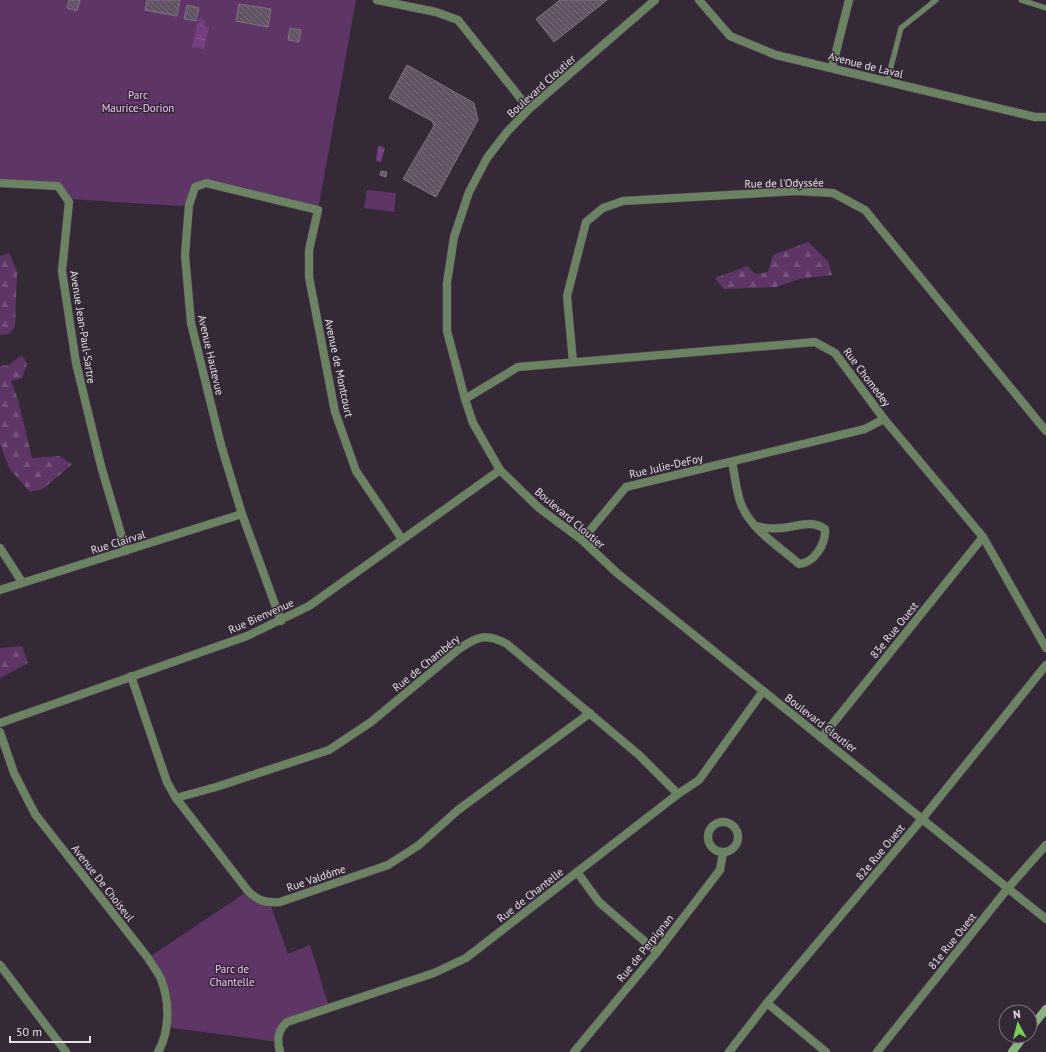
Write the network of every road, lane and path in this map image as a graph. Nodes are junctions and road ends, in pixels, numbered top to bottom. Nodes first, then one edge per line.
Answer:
1 (377, 0) edge
2 (655, 0) edge
3 (699, 0) edge
4 (849, 0) edge
5 (936, 0) edge
6 (1021, 0) edge
7 (1046, 8) edge
8 (832, 68) junction
9 (887, 82) junction
10 (529, 109) junction
11 (1046, 117) edge
12 (0, 183) edge
13 (318, 210) joint
14 (573, 362) junction
15 (465, 399) junction
16 (884, 419) junction
17 (1046, 431) edge
18 (732, 462) junction
19 (500, 470) junction
20 (242, 514) junction
21 (756, 526) junction
22 (983, 537) junction
23 (402, 539) junction
24 (582, 540) junction
25 (0, 548) edge
26 (126, 551) junction
27 (22, 582) junction
28 (0, 590) edge
29 (281, 621) junction
30 (1046, 648) edge
31 (1046, 665) edge
32 (131, 676) junction
33 (763, 691) junction
34 (590, 713) junction
35 (0, 723) edge
36 (0, 732) edge
37 (822, 737) junction
38 (678, 794) junction
39 (176, 798) junction
40 (922, 819) junction
41 (1046, 845) edge
42 (723, 853) dead end
43 (577, 872) junction
44 (1008, 888) junction
45 (1046, 919) edge
46 (657, 952) junction
47 (0, 965) edge
48 (767, 1003) junction
49 (1046, 1009) edge
50 (1038, 1019) edge
51 (66, 1052) edge
52 (158, 1052) edge
53 (280, 1052) edge
54 (574, 1052) edge
55 (729, 1052) edge
56 (826, 1052) edge
57 (878, 1052) edge

1 - 10 street
2 - 10 street, Boulevard Cloutier
3 - 8 street, Avenue de Laval
4 - 8 street
5 - 9 lane
6 - 7 lane
8 - 9 street, Avenue de Laval
9 - 11 street, Avenue de Laval
10 - 15 street, Boulevard Cloutier
12 - 26 street, Avenue Jean-Paul-Sartre
13 - 20 street, Avenue Hautevue
13 - 23 street, Avenue de Montcourt
14 - 15 street, Rue Chomedey
14 - 16 street, Rue Chomedey
14 - 17 street, Rue de l'Odyssée
15 - 19 street, Boulevard Cloutier
16 - 18 street, Rue Julie-DeFoy
16 - 22 street, Rue Chomedey
18 - 21 street
18 - 24 street, Rue Julie-DeFoy
19 - 23 street, Rue Bienvenue
19 - 24 street, Boulevard Cloutier
20 - 26 street, Rue Clairval
20 - 29 street, Avenue Hautevue
21 - 21 street
22 - 30 street, Rue Chomedey
22 - 37 street, 83e Rue Ouest
23 - 29 street, Rue Bienvenue
24 - 33 street, Boulevard Cloutier
25 - 27 street
26 - 27 street, Rue Clairval
27 - 28 street, Rue Clairval
29 - 32 street, Rue Bienvenue
31 - 40 street, 82e Rue Ouest
32 - 35 street, Rue Bienvenue
32 - 39 street, Rue Valdôme
33 - 37 street, Boulevard Cloutier
33 - 38 street, Rue de Chantelle
34 - 38 street, Rue de Chambéry
34 - 39 street, Rue de Chambéry
34 - 39 street, Rue Valdôme
36 - 52 street, Avenue De Choiseul
37 - 40 street, Boulevard Cloutier
38 - 43 street, Rue de Chantelle
40 - 44 street, Boulevard Cloutier
40 - 48 street, 82e Rue Ouest
41 - 44 street, 81e Rue Ouest
42 - 46 street, Rue de Perpignan
43 - 46 street
43 - 53 street, Rue de Chantelle
44 - 45 street, Boulevard Cloutier
44 - 57 street, 81e Rue Ouest
46 - 54 street, Rue de Perpignan
47 - 51 street
48 - 55 street, 82e Rue Ouest
48 - 56 street
49 - 50 main road

